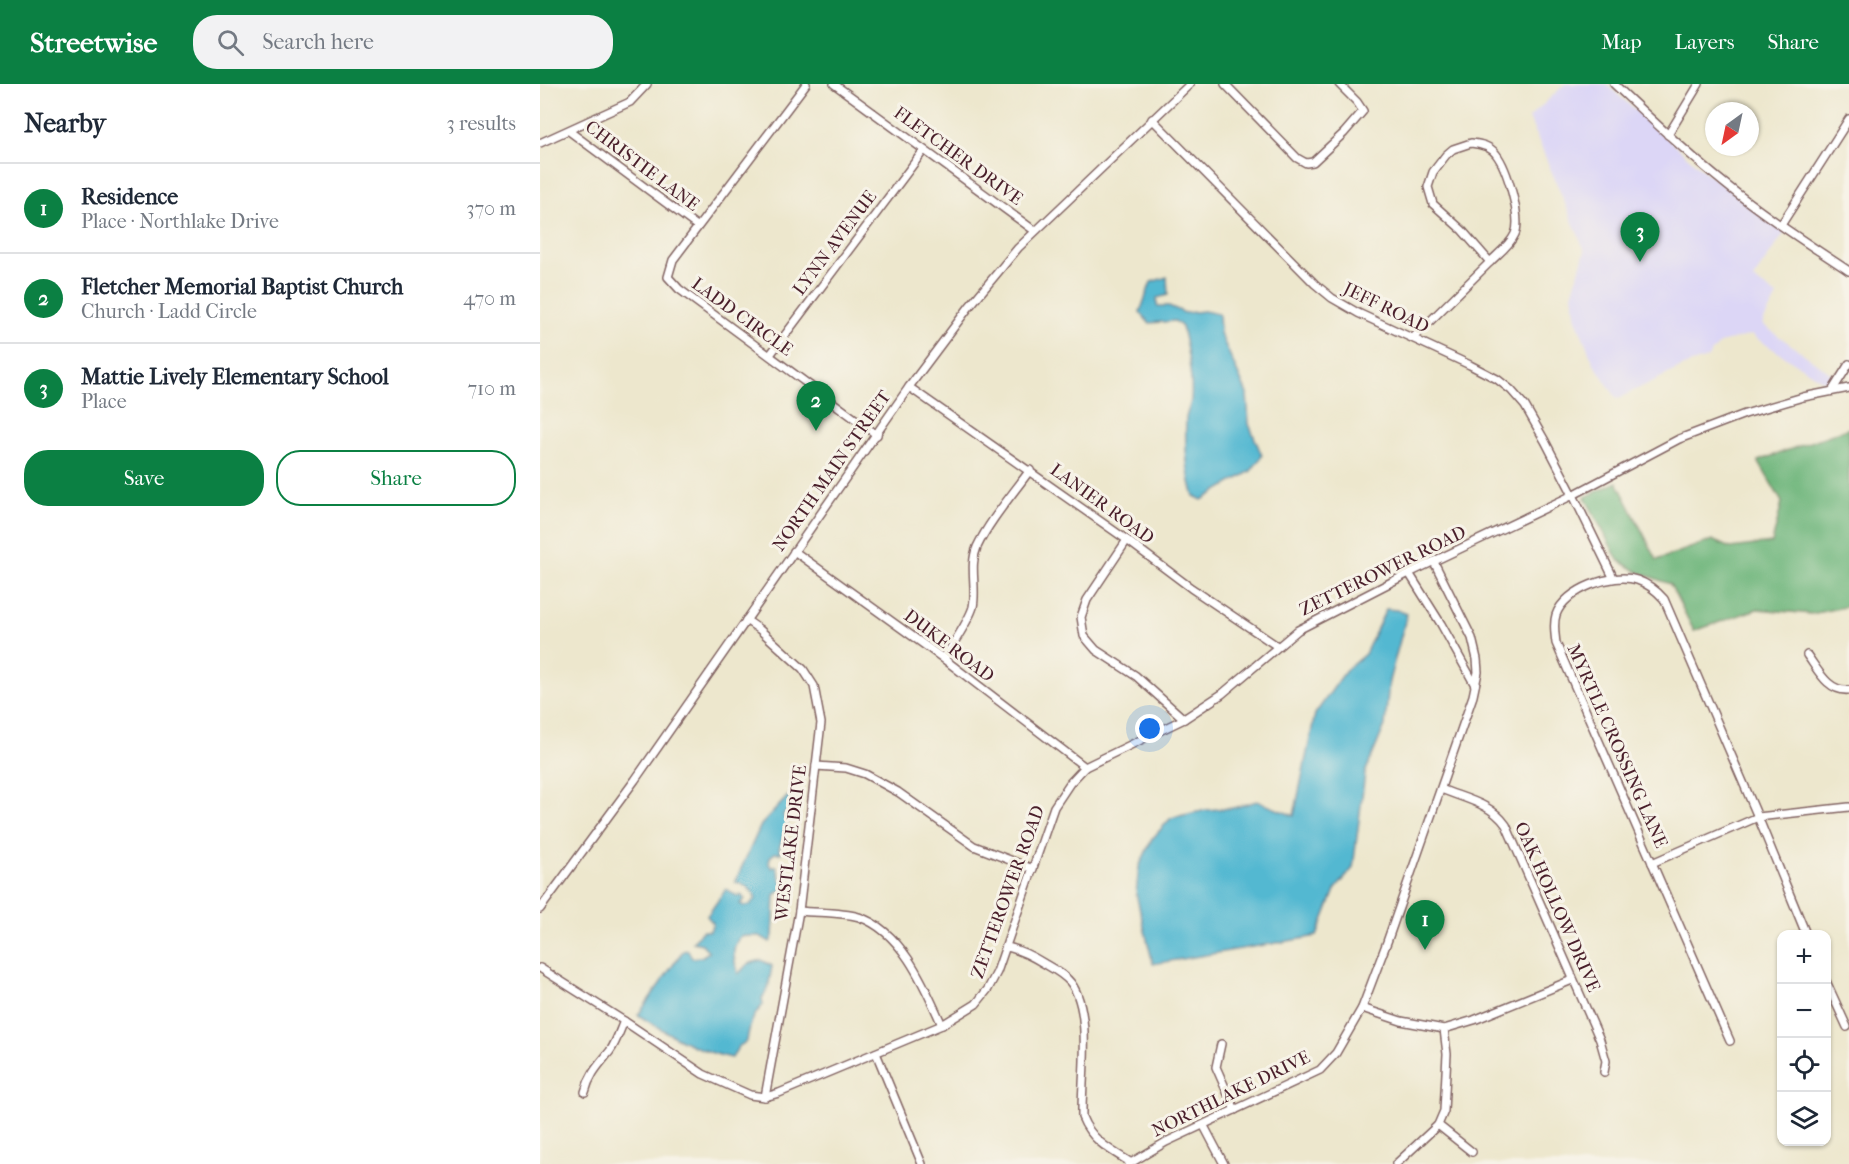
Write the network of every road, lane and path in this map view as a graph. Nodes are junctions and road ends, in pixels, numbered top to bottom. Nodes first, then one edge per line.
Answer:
1 (648, 84) edge
2 (806, 84) edge
3 (834, 84) edge
4 (1190, 84) edge
5 (1225, 84) edge
6 (1339, 84) edge
7 (1614, 84) edge
8 (1699, 84) edge
9 (1152, 119) junction
10 (1849, 119) edge
11 (569, 131) junction
12 (1668, 135) junction
13 (540, 143) edge
14 (924, 150) junction
15 (1781, 225) junction
16 (697, 226) junction
17 (1035, 231) junction
18 (1490, 262) junction
19 (1849, 271) edge
20 (1413, 338) junction
21 (770, 355) junction
22 (1849, 364) edge
23 (909, 387) junction
24 (1849, 387) edge
25 (1832, 391) junction
26 (877, 435) junction
27 (1030, 470) junction
28 (1573, 495) junction
29 (1127, 540) junction
30 (794, 551) junction
31 (1434, 562) junction
32 (1409, 573) junction
33 (1613, 577) junction
34 (746, 620) junction
35 (1277, 646) junction
36 (1807, 655) dead end
37 (944, 659) junction
38 (1475, 685) junction
39 (1849, 690) edge
40 (1184, 719) junction
41 (816, 766) junction
42 (1085, 767) junction
43 (1441, 789) junction
44 (1849, 807) edge
45 (1758, 817) junction
46 (1652, 863) junction
47 (1033, 869) junction
48 (540, 909) edge
49 (799, 911) junction
50 (1804, 930) edge
51 (1007, 947) junction
52 (540, 968) edge
53 (1572, 980) junction
54 (1828, 984) edge
55 (1362, 1008) junction
56 (624, 1021) junction
57 (942, 1025) junction
58 (1847, 1028) dead end
59 (1444, 1029) junction
60 (1730, 1041) dead end
61 (1221, 1044) dead end
62 (876, 1053) junction
63 (1604, 1072) dead end
64 (585, 1092) dead end
65 (765, 1097) junction
66 (1235, 1110) junction
67 (1438, 1125) junction
68 (1204, 1126) junction
69 (1472, 1152) dead end
70 (1129, 1163) edge
71 (922, 1164) edge
72 (1224, 1164) edge
73 (1395, 1164) edge

1 - 11 street
2 - 16 street, LADD CIRCLE
3 - 14 street, FLETCHER DRIVE
4 - 9 street, NORTH MAIN STREET
5 - 6 street
7 - 12 street
8 - 12 street
9 - 17 street, NORTH MAIN STREET
9 - 20 street, JEFF ROAD
10 - 15 street
11 - 13 street
11 - 16 street, CHRISTIE LANE
12 - 15 street
14 - 17 street, FLETCHER DRIVE
14 - 21 street, LYNN AVENUE
15 - 19 street
16 - 21 street, LADD CIRCLE
17 - 23 street, NORTH MAIN STREET
18 - 18 street
18 - 20 street
20 - 28 street, JEFF ROAD
21 - 26 street, LADD CIRCLE
22 - 25 street
23 - 26 street, NORTH MAIN STREET
23 - 27 street, LANIER ROAD
24 - 25 street, ZETTEROWER ROAD
25 - 28 street, ZETTEROWER ROAD
26 - 30 street, NORTH MAIN STREET
27 - 29 street, LANIER ROAD
27 - 37 street
28 - 31 street, ZETTEROWER ROAD
28 - 33 street, JEFF ROAD
29 - 35 street, LANIER ROAD
29 - 40 street
30 - 34 street, NORTH MAIN STREET
30 - 37 street, DUKE ROAD
31 - 32 street, ZETTEROWER ROAD
31 - 38 street, NORTHLAKE DRIVE
32 - 35 street, ZETTEROWER ROAD
32 - 38 street
33 - 45 street, MYRTLE CROSSING LANE
33 - 46 street, MYRTLE CROSSING LANE
34 - 41 street, WESTLAKE DRIVE
34 - 48 street, NORTH MAIN STREET
35 - 40 street, ZETTEROWER ROAD
36 - 39 street
37 - 42 street, DUKE ROAD
38 - 43 street, NORTHLAKE DRIVE
40 - 42 street, ZETTEROWER ROAD
41 - 47 street
41 - 49 street, WESTLAKE DRIVE
42 - 47 street, ZETTEROWER ROAD
43 - 53 street, OAK HOLLOW DRIVE
43 - 55 street, NORTHLAKE DRIVE
44 - 45 street
45 - 46 street
45 - 50 street, MYRTLE CROSSING LANE
46 - 60 street, MYRTLE CROSSING LANE
47 - 51 street, ZETTEROWER ROAD
49 - 57 street
49 - 65 street, WESTLAKE DRIVE
51 - 57 street, ZETTEROWER ROAD
51 - 70 street, NORTHLAKE DRIVE
52 - 56 street
53 - 59 street
53 - 63 street, OAK HOLLOW DRIVE
54 - 58 street
55 - 59 street
55 - 66 street, NORTHLAKE DRIVE
56 - 64 street
56 - 65 street
57 - 62 street, ZETTEROWER ROAD
59 - 67 street
61 - 66 street
62 - 65 street, ZETTEROWER ROAD
62 - 71 street
66 - 68 street, NORTHLAKE DRIVE
67 - 69 street
67 - 73 street
68 - 70 street, NORTHLAKE DRIVE
68 - 72 street

